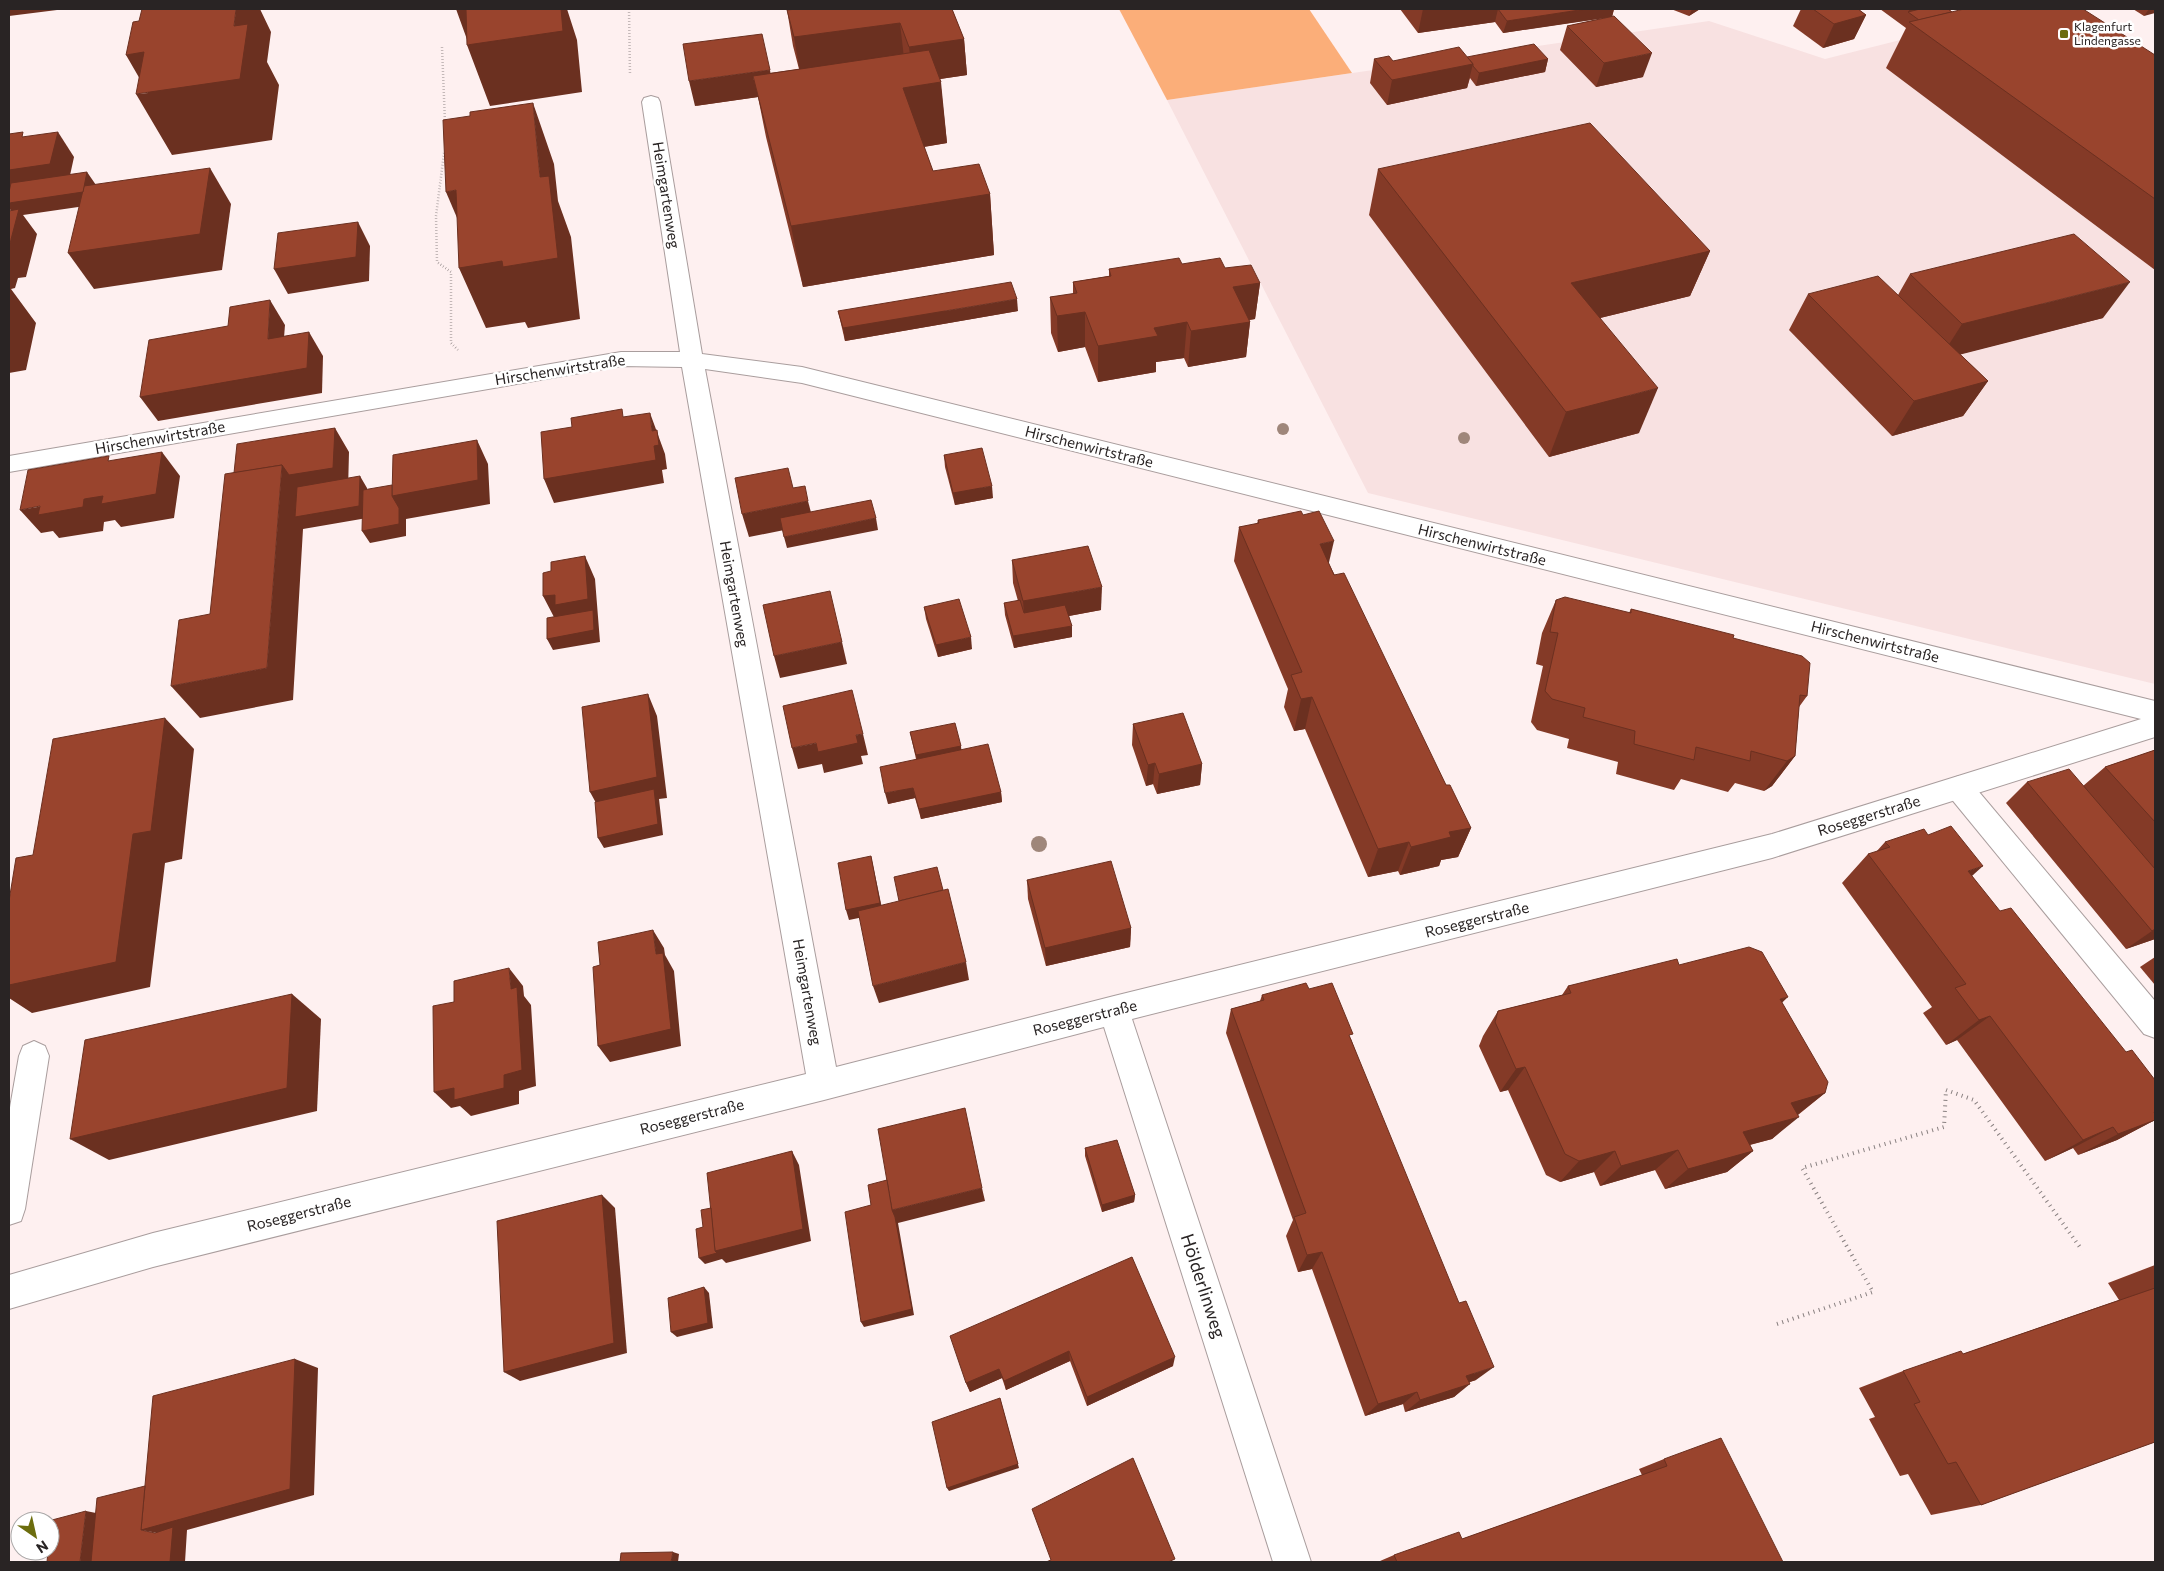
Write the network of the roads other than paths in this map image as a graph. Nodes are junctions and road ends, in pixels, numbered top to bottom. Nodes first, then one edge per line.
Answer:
1 (651, 102) dead end
2 (692, 360) junction
3 (9, 464) edge
4 (2155, 712) edge
5 (2155, 726) edge
6 (1959, 788) junction
7 (1114, 1010) junction
8 (2155, 1024) edge
9 (34, 1056) dead end
10 (824, 1085) junction
11 (9, 1209) edge
12 (9, 1292) edge
13 (1292, 1562) edge

1 - 2 street, Heimgartenweg
2 - 3 street, Hirschenwirtstraße
2 - 4 street, Hirschenwirtstraße
2 - 10 street, Heimgartenweg
5 - 6 street, Roseggerstraße
6 - 7 street, Roseggerstraße
6 - 8 street
7 - 10 street, Roseggerstraße
7 - 13 street, Hölderlinweg
9 - 11 street
10 - 12 street, Roseggerstraße

